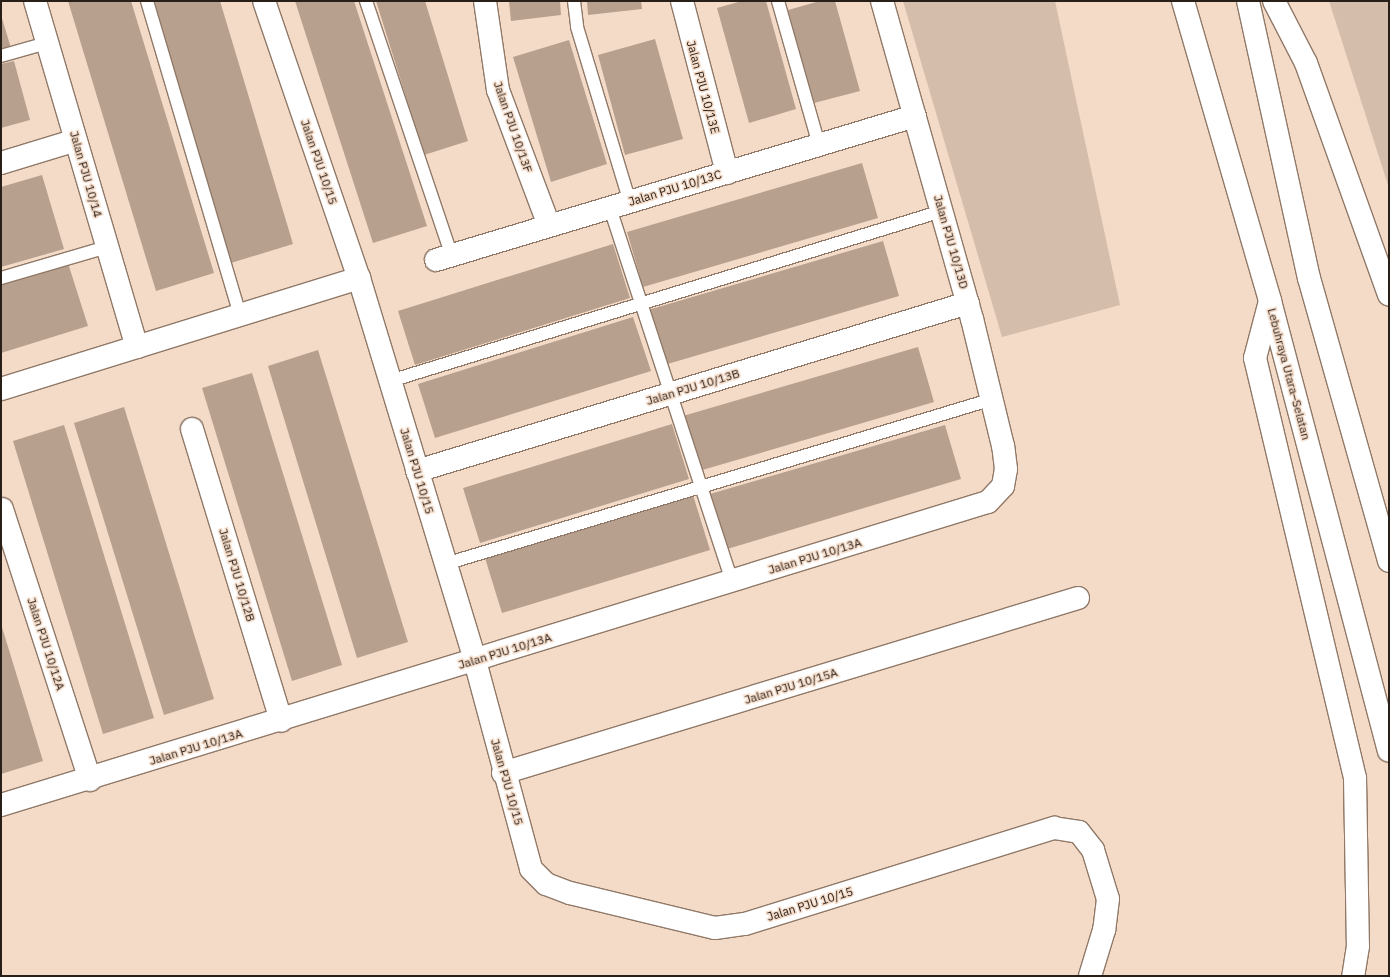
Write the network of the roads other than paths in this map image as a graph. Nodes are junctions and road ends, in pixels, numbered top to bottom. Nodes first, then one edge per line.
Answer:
1 (35, 1) edge
2 (147, 1) edge
3 (264, 1) edge
4 (366, 1) edge
5 (486, 1) edge
6 (574, 1) edge
7 (682, 1) edge
8 (778, 1) edge
9 (882, 1) edge
10 (1183, 1) edge
11 (1248, 1) edge
12 (1274, 1) edge
13 (47, 43) junction
14 (1, 56) edge
15 (915, 116) junction
16 (76, 140) junction
17 (820, 145) junction
18 (1, 163) edge
19 (726, 173) junction
20 (620, 205) junction
21 (942, 211) junction
22 (549, 226) junction
23 (107, 247) junction
24 (444, 258) joint
25 (1, 278) edge
26 (359, 278) junction
27 (1389, 295) edge
28 (1270, 301) junction
29 (641, 302) junction
30 (968, 303) junction
31 (240, 314) junction
32 (136, 347) junction
33 (390, 381) junction
34 (1, 389) edge
35 (671, 394) junction
36 (993, 399) junction
37 (192, 429) dead end
38 (418, 471) junction
39 (1003, 486) joint
40 (701, 487) junction
41 (2, 509) dead end
42 (1389, 561) edge
43 (446, 564) junction
44 (732, 582) junction
45 (1078, 598) dead end
46 (475, 661) junction
47 (281, 721) junction
48 (1389, 750) edge
49 (503, 773) junction
50 (90, 780) junction
51 (1, 806) edge
52 (1090, 976) edge
53 (1353, 976) edge

1 - 13 main road, Jalan PJU 10/14
2 - 31 lane
3 - 26 main road, Jalan PJU 10/15
4 - 24 lane
5 - 22 main road, Jalan PJU 10/13F
6 - 20 lane
7 - 19 main road, Jalan PJU 10/13E
8 - 17 lane
9 - 15 main road, Jalan PJU 10/13D
10 - 28 main road, Lebuhraya Utara–Selatan
11 - 42 main road
12 - 27 main road
13 - 14 lane
13 - 16 main road, Jalan PJU 10/14
15 - 17 main road, Jalan PJU 10/13C
15 - 21 main road, Jalan PJU 10/13D
16 - 18 main road
16 - 23 main road, Jalan PJU 10/14
17 - 19 main road, Jalan PJU 10/13C
19 - 20 main road, Jalan PJU 10/13C
20 - 22 main road, Jalan PJU 10/13C
20 - 29 lane
21 - 29 lane
21 - 30 main road, Jalan PJU 10/13D
22 - 24 main road, Jalan PJU 10/13C
23 - 25 lane
23 - 32 main road, Jalan PJU 10/14
26 - 31 main road
26 - 33 main road, Jalan PJU 10/15
28 - 48 main road, Lebuhraya Utara–Selatan
28 - 53 main road
29 - 33 lane
29 - 35 lane
30 - 35 main road, Jalan PJU 10/13B
30 - 36 main road, Jalan PJU 10/13D
31 - 32 main road
32 - 34 main road
33 - 38 main road, Jalan PJU 10/15
35 - 38 main road, Jalan PJU 10/13B
35 - 40 lane
36 - 39 main road, Jalan PJU 10/13D
36 - 40 lane
37 - 47 main road, Jalan PJU 10/12B
38 - 43 main road, Jalan PJU 10/15
39 - 44 main road, Jalan PJU 10/13A
40 - 43 lane
40 - 44 lane
41 - 50 main road, Jalan PJU 10/12A
43 - 46 main road, Jalan PJU 10/15
44 - 46 main road, Jalan PJU 10/13A
45 - 49 main road, Jalan PJU 10/15A
46 - 47 main road, Jalan PJU 10/13A
46 - 49 main road, Jalan PJU 10/15
47 - 50 main road, Jalan PJU 10/13A
49 - 52 main road, Jalan PJU 10/15
50 - 51 main road, Jalan PJU 10/13A

